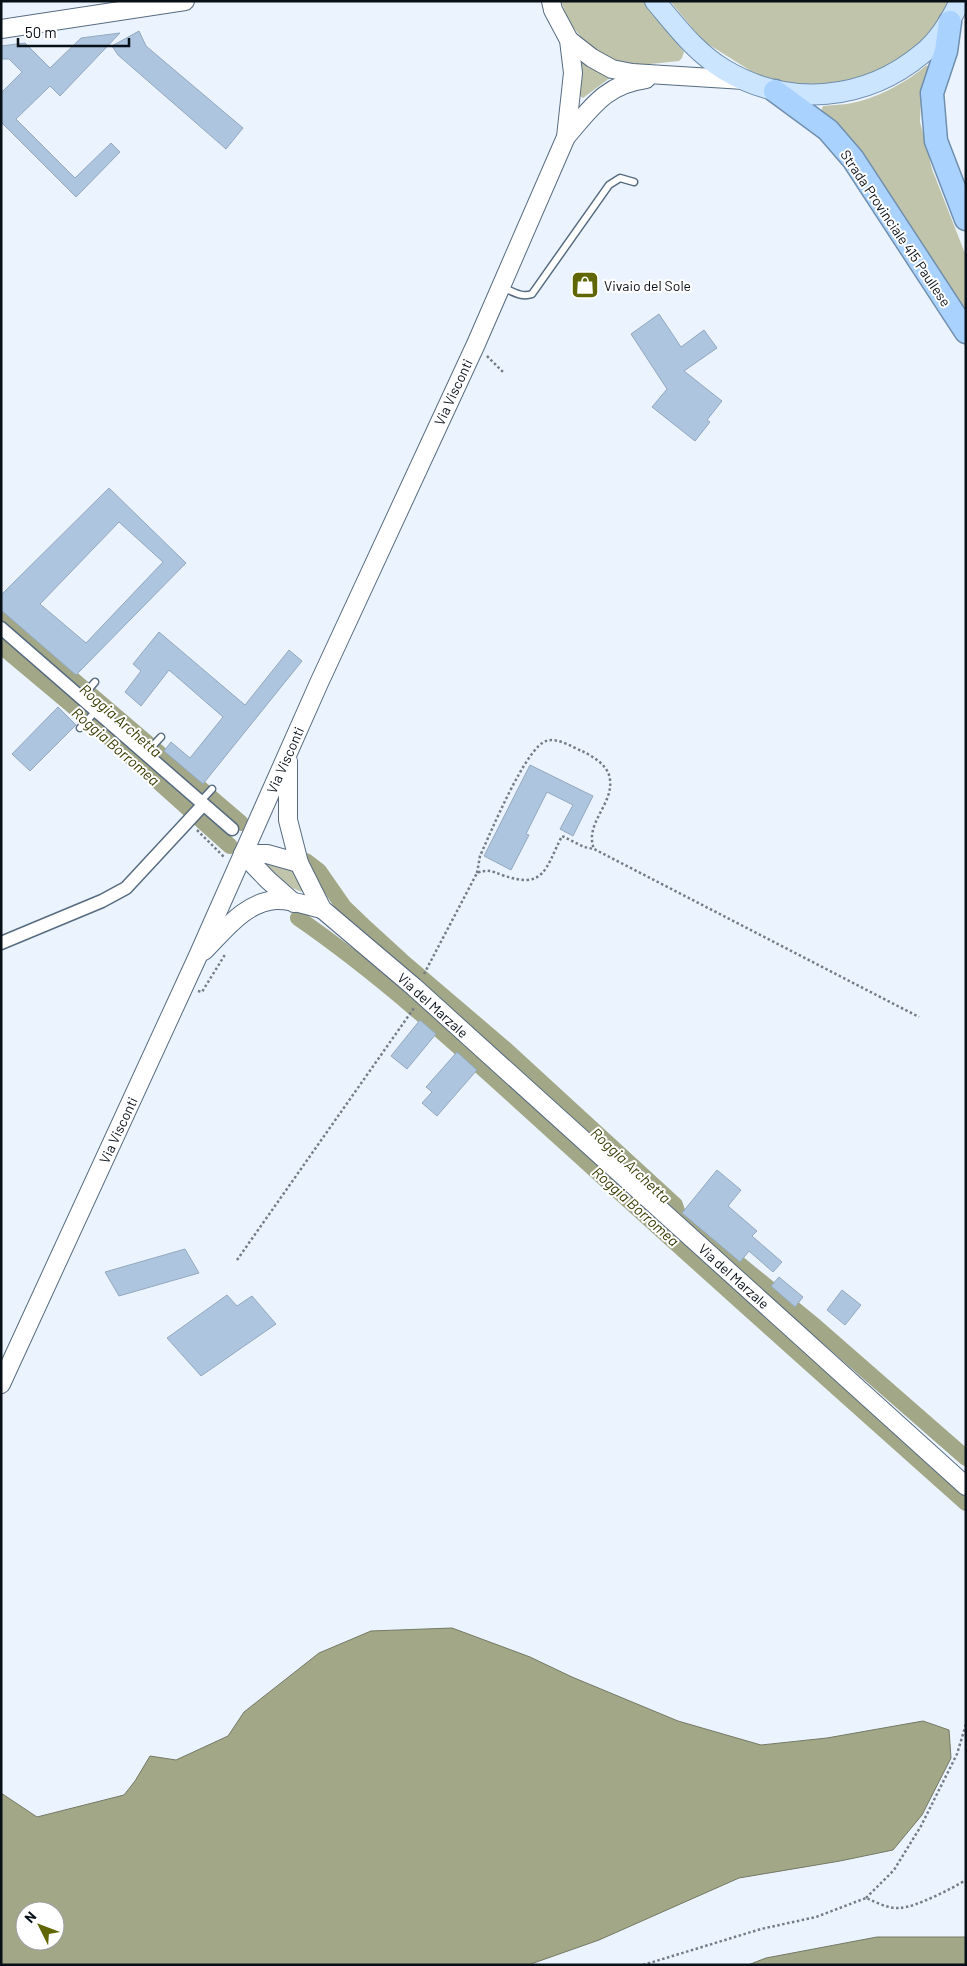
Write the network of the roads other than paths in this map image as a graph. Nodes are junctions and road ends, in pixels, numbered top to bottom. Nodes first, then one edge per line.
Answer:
1 (185, 1) edge
2 (655, 1) edge
3 (960, 1) edge
4 (550, 4) edge
5 (105, 7) edge
6 (950, 22) junction
7 (1, 28) edge
8 (569, 40) junction
9 (673, 76) junction
10 (746, 80) junction
11 (775, 91) junction
12 (566, 136) junction
13 (634, 182) dead end
14 (966, 219) edge
15 (501, 286) junction
16 (966, 332) edge
17 (1, 628) edge
18 (95, 682) dead end
19 (81, 698) junction
20 (96, 711) junction
21 (80, 728) dead end
22 (161, 737) dead end
23 (288, 753) junction
24 (145, 754) junction
25 (212, 789) dead end
26 (202, 804) junction
27 (232, 829) dead end
28 (243, 854) junction
29 (299, 864) junction
30 (294, 903) junction
31 (322, 909) junction
32 (1, 943) edge
33 (197, 958) junction
34 (1, 1384) edge
35 (966, 1486) edge

1 - 5 main road
2 - 10 main road
3 - 6 main road
4 - 8 main road
5 - 7 main road
6 - 11 main road
6 - 14 highway
8 - 9 main road
8 - 12 main road
9 - 10 main road
9 - 12 main road
10 - 11 main road
11 - 16 highway, Strada Provinciale 415 Paullese
12 - 15 main road, Via Visconti
13 - 15 lane
15 - 23 main road, Via Visconti
17 - 19 street
18 - 19 lane
19 - 20 street
20 - 21 lane
20 - 24 street
22 - 24 lane
23 - 28 main road, Via Visconti
23 - 29 main road, Via del Marzale
24 - 26 street
25 - 26 lane
26 - 27 street
26 - 32 street
28 - 29 main road
28 - 30 main road, Via del Marzale
28 - 33 main road, Via Visconti
29 - 31 main road, Via del Marzale
30 - 31 main road, Via del Marzale
30 - 33 main road, Via del Marzale
31 - 35 main road, Via del Marzale
33 - 34 main road, Via Visconti

